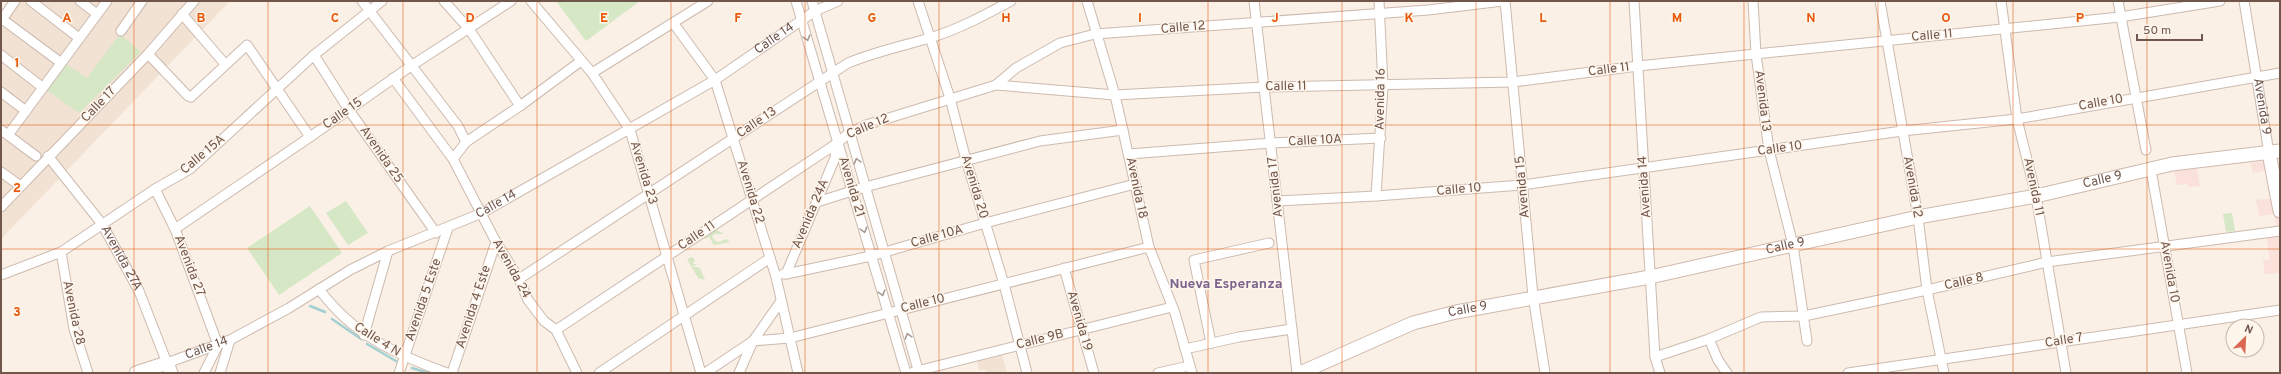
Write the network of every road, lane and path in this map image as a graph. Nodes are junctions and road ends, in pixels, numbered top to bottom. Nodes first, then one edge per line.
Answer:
1 (15, 1) edge
2 (31, 1) edge
3 (80, 1) edge
4 (107, 1) edge
5 (142, 1) edge
6 (181, 1) edge
7 (362, 1) edge
8 (382, 1) edge
9 (444, 1) edge
10 (511, 1) edge
11 (531, 1) edge
12 (708, 1) edge
13 (796, 1) edge
14 (812, 1) edge
15 (838, 1) edge
16 (918, 1) edge
17 (1011, 1) edge
18 (1087, 1) edge
19 (1254, 1) edge
20 (1378, 1) edge
21 (1504, 1) edge
22 (1634, 1) edge
23 (1753, 1) edge
24 (1880, 1) edge
25 (2001, 1) edge
26 (2118, 1) edge
27 (2220, 1) edge
28 (2244, 1) edge
29 (188, 8) edge
30 (369, 10) junction
31 (815, 11) junction
32 (1381, 12) junction
33 (97, 14) junction
34 (2120, 17) junction
35 (2, 20) edge
36 (801, 20) junction
37 (1257, 21) junction
38 (674, 24) junction
39 (469, 29) junction
40 (2004, 29) junction
41 (121, 31) dead end
42 (1095, 34) junction
43 (931, 37) junction
44 (79, 38) junction
45 (1887, 40) junction
46 (148, 54) junction
47 (1756, 54) junction
48 (1, 55) edge
49 (314, 55) junction
50 (581, 61) junction
51 (60, 62) junction
52 (225, 64) junction
53 (411, 66) junction
54 (1638, 66) junction
55 (592, 73) junction
56 (2280, 73) edge
57 (832, 74) junction
58 (2256, 76) junction
59 (393, 78) junction
60 (715, 80) junction
61 (819, 81) junction
62 (1513, 82) junction
63 (996, 84) junction
64 (1383, 86) junction
65 (42, 87) junction
66 (1264, 87) junction
67 (278, 88) junction
68 (1, 92) edge
69 (1115, 95) junction
70 (2136, 97) junction
71 (950, 98) junction
72 (520, 106) junction
73 (349, 110) junction
74 (26, 111) junction
75 (2017, 119) junction
76 (630, 130) junction
77 (1122, 130) junction
78 (1902, 132) junction
79 (4, 133) edge
80 (849, 133) junction
81 (310, 137) junction
82 (1381, 138) junction
83 (734, 139) junction
84 (466, 142) junction
85 (836, 143) junction
86 (1270, 143) junction
87 (1769, 150) junction
88 (2146, 150) dead end
89 (2275, 152) edge
90 (1129, 154) junction
91 (36, 156) dead end
92 (48, 156) junction
93 (452, 160) junction
94 (966, 160) junction
95 (1643, 167) junction
96 (2151, 170) junction
97 (1, 172) edge
98 (1135, 184) junction
99 (19, 185) junction
100 (1522, 185) junction
101 (865, 187) junction
102 (155, 189) junction
103 (852, 191) junction
104 (649, 192) junction
105 (1376, 196) junction
106 (2036, 196) junction
107 (752, 200) junction
108 (1277, 201) junction
109 (817, 202) junction
110 (1, 206) edge
111 (2280, 211) edge
112 (482, 213) junction
113 (1918, 217) junction
114 (985, 223) junction
115 (102, 224) junction
116 (175, 228) junction
117 (448, 228) junction
118 (2280, 231) edge
119 (436, 233) junction
120 (496, 242) junction
121 (1269, 243) dead end
122 (1793, 245) junction
123 (2164, 246) junction
124 (1149, 247) junction
125 (388, 251) junction
126 (61, 252) junction
127 (883, 252) junction
128 (871, 256) junction
129 (666, 257) junction
130 (770, 258) junction
131 (2047, 262) junction
132 (1064, 268) junction
133 (1, 274) edge
134 (786, 274) junction
135 (776, 276) junction
136 (1650, 277) junction
137 (519, 279) junction
138 (1004, 284) junction
139 (319, 289) junction
140 (1927, 290) junction
141 (1533, 296) junction
142 (781, 301) junction
143 (1172, 307) junction
144 (900, 310) junction
145 (2280, 310) edge
146 (888, 313) junction
147 (685, 316) junction
148 (1804, 316) junction
149 (2178, 324) junction
150 (1082, 329) junction
151 (1292, 329) junction
152 (556, 330) junction
153 (364, 335) junction
154 (790, 338) junction
155 (1709, 339) junction
156 (230, 340) junction
157 (753, 341) junction
158 (1808, 341) dead end
159 (2061, 342) junction
160 (1211, 343) junction
161 (1020, 344) junction
162 (218, 346) junction
163 (1185, 349) junction
164 (1655, 356) junction
165 (404, 358) junction
166 (1942, 360) junction
167 (169, 368) edge
168 (1190, 369) edge
169 (919, 372) edge
170 (88, 373) edge
171 (136, 373) edge
172 (204, 373) edge
173 (220, 373) edge
174 (400, 373) edge
175 (448, 373) edge
176 (452, 373) edge
177 (577, 373) edge
178 (599, 373) edge
179 (701, 373) edge
180 (705, 373) edge
181 (739, 373) edge
182 (798, 373) edge
183 (907, 373) edge
184 (1027, 373) edge
185 (1094, 373) edge
186 (1158, 373) edge
187 (1297, 373) edge
188 (1300, 373) edge
189 (1545, 373) edge
190 (1660, 373) edge
191 (1727, 373) edge
192 (1848, 373) edge
193 (1944, 373) edge
194 (2066, 373) edge
195 (2187, 373) edge

1 - 35 street
2 - 44 street
3 - 33 street
4 - 33 street
5 - 41 street
6 - 29 street
7 - 30 street
8 - 30 street, Calle 15A
9 - 39 street
10 - 39 street, Calle 15
11 - 50 street, Avenida 23
12 - 38 street
13 - 36 street, Avenida 21
14 - 31 street, Avenida 21
15 - 31 street, Calle 14
16 - 43 street, Avenida 20
17 - 43 street, Calle 13
18 - 42 street, Avenida 18
19 - 37 street, Avenida 17
20 - 32 street, Avenida 16
21 - 32 street, Calle 12
21 - 62 street, Avenida 15
22 - 54 street, Avenida 14
23 - 47 street, Avenida 13
24 - 45 street, Avenida 12
25 - 40 street, Avenida 11
26 - 34 street
27 - 34 street, Calle 11
28 - 58 street, Avenida 9
29 - 46 street, Calle 17
29 - 52 street
30 - 49 street, Calle 15A
30 - 53 street
31 - 36 street, Calle 14
31 - 57 street, Avenida 21
32 - 37 street, Calle 12
32 - 64 street, Avenida 16
33 - 44 street
34 - 40 street, Calle 11
34 - 70 street
35 - 51 street
36 - 60 street, Calle 14
36 -> 61 street, Avenida 21
37 - 42 street, Calle 12
37 - 66 street, Avenida 17
38 - 55 street
38 - 60 street, Avenida 22
39 - 53 street, Calle 15
39 - 72 street
40 - 45 street, Calle 11
40 - 75 street, Avenida 11
42 - 63 street, Calle 12
42 - 69 street, Avenida 18
43 - 57 street, Calle 13
43 - 71 street, Avenida 20
44 - 51 street
45 - 47 street, Calle 11
45 - 78 street, Avenida 12
46 - 52 street
46 - 92 street, Calle 17
47 - 54 street, Calle 11
47 - 87 street, Avenida 13
48 - 65 street
49 - 67 street, Calle 15A
49 - 73 street, Avenida 25
50 - 55 street, Avenida 23
50 - 72 street
51 - 65 street
52 - 67 street
53 - 59 street, Calle 15
53 - 84 street
54 - 62 street, Calle 11
54 - 95 street, Avenida 14
55 - 76 street, Avenida 23
56 - 58 street, Calle 10
57 - 61 street, Calle 13
57 - 80 street, Avenida 21
58 - 70 street, Calle 10
58 - 89 street, Avenida 9
59 - 73 street, Calle 15
59 - 93 street, Avenida 24
60 - 76 street, Calle 14
60 - 83 street, Avenida 22
61 - 83 street, Calle 13
61 - 85 street, Avenida 21
62 - 64 street, Calle 11
62 - 100 street, Avenida 15
63 - 69 street, Calle 11
63 - 71 street, Calle 12
64 - 66 street, Calle 11
64 - 82 street, Avenida 16
65 - 74 street
66 - 69 street, Calle 11
66 - 86 street, Avenida 17
67 - 81 street
67 - 102 street, Calle 15A
68 - 74 street
69 - 77 street, Avenida 18
70 - 75 street, Calle 10
70 - 88 street
71 - 80 street, Calle 12
71 - 94 street, Avenida 20
72 - 84 street
73 - 81 street, Calle 15
73 - 119 street, Avenida 25
74 - 79 street
75 - 78 street, Calle 10
75 - 106 street, Avenida 11
76 - 104 street, Avenida 23
76 - 112 street, Calle 14
77 - 90 street, Avenida 18
77 - 94 street
78 - 87 street, Calle 10
78 - 113 street, Avenida 12
79 - 91 street
80 - 85 street, Calle 12
101 -> 80 street, Avenida 21
81 - 116 street, Calle 15
82 - 86 street, Calle 10A
82 - 105 street, Avenida 16
83 - 104 street, Calle 13
83 - 107 street, Avenida 22
84 - 93 street
85 - 103 street, Avenida 21
85 - 107 street, Calle 11
85 - 109 street, Avenida 24A
86 - 90 street, Calle 10A
86 - 108 street, Avenida 17
87 - 95 street, Calle 10
87 - 122 street, Avenida 13
89 - 96 street, Calle 9
89 - 111 street, Avenida 9
90 - 98 street, Avenida 18
92 - 99 street, Calle 17
92 - 115 street, Avenida 27A
93 - 112 street, Avenida 24
94 - 101 street
94 - 114 street, Avenida 20
95 - 100 street, Calle 10
95 - 136 street, Avenida 14
96 - 106 street, Calle 9
96 - 123 street, Avenida 10
97 - 99 street
98 - 114 street, Calle 10A
98 - 124 street, Avenida 18
99 - 110 street, Calle 17
100 - 105 street, Calle 10
100 - 141 street, Avenida 15
101 - 103 street
101 - 127 street, Avenida 21
102 - 115 street, Calle 15A
102 - 116 street, Avenida 27
103 - 109 street
103 -> 128 street, Avenida 21
104 - 129 street, Avenida 23
104 - 137 street, Calle 13
105 - 108 street, Calle 10
106 - 113 street, Calle 9
106 - 131 street, Avenida 11
107 - 129 street, Calle 11
107 - 130 street, Avenida 22
108 - 151 street, Avenida 17
109 - 134 street, Avenida 24A
112 - 117 street, Calle 14
112 - 120 street, Avenida 24
113 - 122 street, Calle 9
113 - 140 street, Avenida 12
114 - 127 street, Calle 10A
114 - 138 street, Avenida 20
115 - 126 street, Calle 15A
115 - 167 street, Avenida 27A
116 - 162 street, Avenida 27
117 - 119 street, Calle 14
117 - 165 street, Avenida 5 Este
118 - 123 street, Calle 8
119 - 125 street, Calle 14
120 - 137 street, Avenida 24
120 - 176 street, Avenida 4 Este
121 - 160 street
122 - 136 street, Calle 9
122 - 148 street, Avenida 13
123 - 131 street, Calle 8
123 - 149 street, Avenida 10
124 - 132 street, Calle 10
124 - 143 street, Avenida 18
125 - 139 street, Calle 14
125 - 153 street
126 - 133 street, Calle 15A
126 - 170 street, Avenida 28
127 - 128 street, Calle 10A
127 - 144 street, Avenida 21
128 - 134 street, Calle 10A
128 -> 146 street, Avenida 21
129 - 147 street, Avenida 23
129 - 152 street, Calle 11
130 - 135 street, Avenida 22
130 - 147 street
131 - 140 street, Calle 8
131 - 159 street, Avenida 11
132 - 138 street, Calle 10
132 - 150 street, Avenida 19
134 - 135 street
135 - 142 street, Avenida 22
136 - 141 street, Calle 9
136 - 164 street, Avenida 14
137 - 152 street, Avenida 24
138 - 144 street, Calle 10
138 - 161 street, Avenida 20
139 - 153 street, Calle 4 N
139 - 156 street, Calle 14
140 - 148 street, Calle 8
140 - 166 street, Avenida 12
141 - 188 street, Calle 9
141 - 189 street, Avenida 15
142 - 154 street, Avenida 22
142 - 157 street
143 - 150 street, Calle 9B
143 - 163 street, Avenida 18
144 - 146 street, Calle 10
169 -> 144 street, Avenida 21
145 - 149 street, Calle 7
146 - 154 street, Calle 10
146 - 183 street, Avenida 21
147 - 178 street
147 - 179 street, Avenida 23
148 - 155 street, Calle 8
148 - 158 street, Avenida 13
149 - 159 street, Calle 7
149 - 195 street, Avenida 10
150 - 161 street, Calle 9B
150 - 185 street, Avenida 19
151 - 160 street
151 - 187 street, Avenida 17
152 - 177 street, Avenida 24
153 - 165 street, Calle 4 N
154 - 157 street, Calle 10
154 - 182 street, Avenida 22
155 - 164 street, Calle 8
155 - 191 street
156 - 162 street, Calle 14
156 - 173 street
157 - 180 street, Calle 10
157 - 181 street
159 - 166 street, Calle 7
159 - 194 street, Avenida 11
160 - 163 street
161 - 169 street, Calle 9B
161 - 184 street, Avenida 20
162 - 167 street, Calle 14
162 - 172 street
163 - 168 street, Avenida 18
164 - 190 street, Avenida 14
165 - 174 street, Avenida 5 Este
165 - 175 street, Calle 4 N
166 - 192 street, Calle 7
166 - 193 street, Avenida 12
167 - 171 street, Calle 14
168 - 186 street
169 - 183 street, Calle 9B

